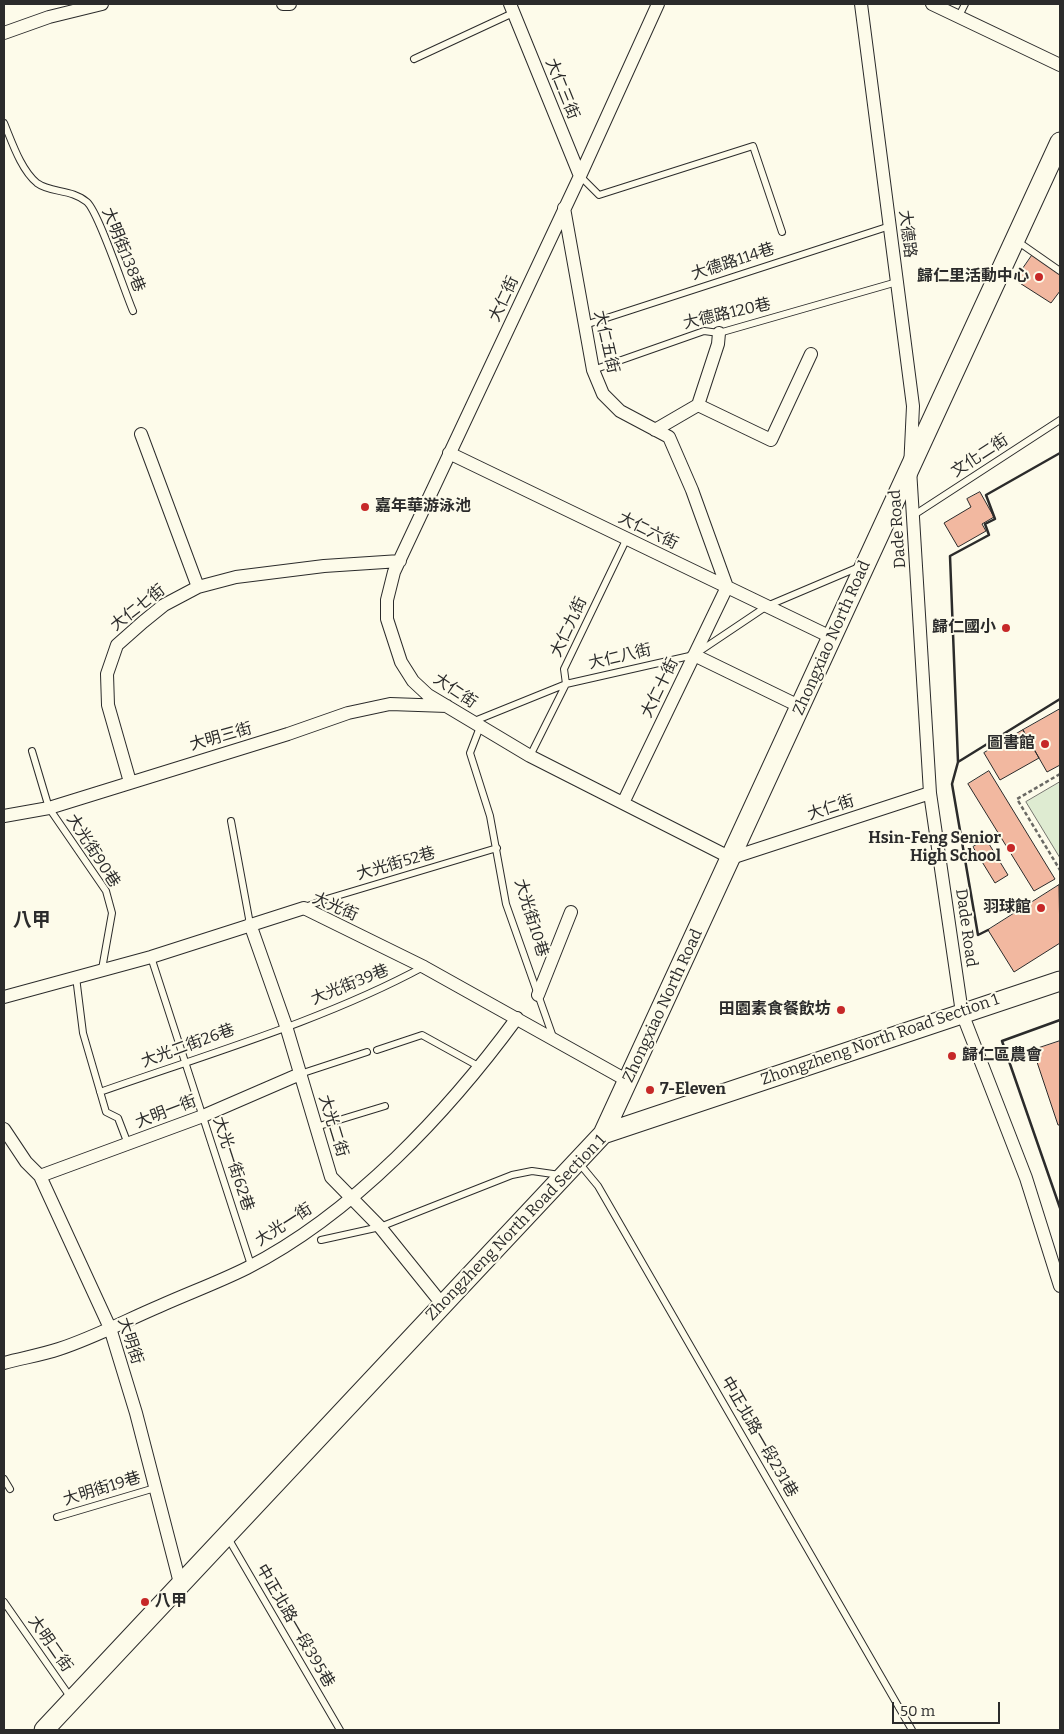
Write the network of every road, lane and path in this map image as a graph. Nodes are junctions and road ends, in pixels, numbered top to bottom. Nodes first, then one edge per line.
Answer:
1 (102, 4) edge
2 (283, 4) edge
3 (290, 4) edge
4 (658, 4) edge
5 (861, 4) edge
6 (932, 4) edge
7 (965, 4) edge
8 (511, 9) edge
9 (958, 18) junction
10 (4, 33) edge
11 (414, 59) dead end
12 (1060, 65) edge
13 (4, 123) edge
14 (1060, 142) edge
15 (580, 176) junction
16 (564, 208) junction
17 (890, 226) junction
18 (782, 232) dead end
19 (1016, 240) junction
20 (1060, 271) edge
21 (897, 282) junction
22 (133, 311) dead end
23 (585, 325) junction
24 (719, 333) junction
25 (811, 354) dead end
26 (593, 370) junction
27 (698, 405) junction
28 (1060, 420) edge
29 (655, 430) junction
30 (141, 434) dead end
31 (450, 453) junction
32 (910, 470) junction
33 (914, 514) junction
34 (627, 538) junction
35 (400, 561) junction
36 (865, 565) junction
37 (198, 587) junction
38 (727, 587) junction
39 (767, 606) junction
40 (833, 638) junction
41 (694, 655) junction
42 (566, 684) junction
43 (449, 706) junction
44 (801, 707) junction
45 (476, 725) junction
46 (32, 751) dead end
47 (530, 756) junction
48 (1060, 774) edge
49 (130, 782) junction
50 (930, 793) junction
51 (623, 804) junction
52 (49, 808) junction
53 (4, 816) edge
54 (231, 821) dead end
55 (497, 848) junction
56 (731, 858) junction
57 (1060, 870) edge
58 (304, 908) junction
59 (571, 912) dead end
60 (250, 924) junction
61 (150, 957) junction
62 (424, 967) junction
63 (102, 969) junction
64 (76, 977) junction
65 (1060, 981) edge
66 (538, 995) junction
67 (4, 997) edge
68 (962, 1013) junction
69 (518, 1018) junction
70 (286, 1026) junction
71 (554, 1038) junction
72 (377, 1050) dead end
73 (368, 1052) dead end
74 (185, 1062) junction
75 (481, 1068) junction
76 (300, 1074) junction
77 (628, 1081) junction
78 (100, 1092) junction
79 (385, 1106) dead end
80 (203, 1116) junction
81 (316, 1127) junction
82 (4, 1129) edge
83 (603, 1134) junction
84 (8, 1143) edge
85 (128, 1144) junction
86 (577, 1160) junction
87 (562, 1175) junction
88 (40, 1176) junction
89 (351, 1198) junction
90 (380, 1227) junction
91 (321, 1240) dead end
92 (251, 1265) junction
93 (1060, 1286) edge
94 (442, 1304) junction
95 (110, 1328) junction
96 (4, 1363) edge
97 (4, 1480) edge
98 (10, 1488) dead end
99 (155, 1488) junction
100 (57, 1517) dead end
101 (226, 1535) junction
102 (180, 1583) junction
103 (4, 1602) edge
104 (73, 1702) junction
105 (44, 1730) edge
106 (340, 1730) edge
107 (912, 1730) edge

1 - 10 street
2 - 3 street
4 - 15 street, 大仁街
5 - 17 street, 大德路
6 - 9 street
7 - 9 lane
8 - 11 lane, 大仁三街
8 - 15 street, 大仁三街
9 - 12 street
13 - 22 lane, 大明街138巷
14 - 19 main road, Zhongxiao North Road
15 - 16 street, 大仁街
15 - 18 lane
16 - 23 street, 大仁五街
16 - 31 street, 大仁街
17 - 21 street, 大德路
17 - 23 lane, 大德路114巷
19 - 20 lane
19 - 32 main road, Zhongxiao North Road
21 - 24 lane, 大德路120巷
21 - 32 street, 大德路
23 - 26 street, 大仁五街
24 - 26 lane, 大德路120巷
24 - 27 street
25 - 27 street
26 - 29 street, 大仁五街
27 - 29 street
28 - 33 lane, 文化二街
29 - 38 street, 大仁五街
30 - 37 street
31 - 34 street, 大仁六街
31 - 35 street, 大仁街
32 - 33 street, Dade Road
32 - 36 main road, Zhongxiao North Road
33 - 50 street, Dade Road
34 - 38 street, 大仁六街
34 - 42 lane, 大仁九街
35 - 37 street, 大仁七街
35 - 43 street, 大仁街
36 - 39 lane, 大仁八街
36 - 40 main road, Zhongxiao North Road
37 - 49 street, 大仁七街
38 - 39 street, 大仁六街
38 - 41 street, 大仁十街
39 - 40 street, 大仁六街
39 - 41 lane, 大仁八街
40 - 44 main road, Zhongxiao North Road
41 - 42 lane, 大仁八街
41 - 44 street
41 - 51 street, 大仁十街
42 - 45 lane, 大仁八街
42 - 47 lane, 大仁九街
43 - 45 street, 大仁街
43 - 49 street, 大明三街
44 - 56 main road, Zhongxiao North Road
45 - 47 street, 大仁街
45 - 55 lane, 大光街10巷
46 - 52 lane, 大光街90巷
47 - 51 street, 大仁街
48 - 57 path
49 - 52 street, 大明三街
50 - 56 street, 大仁街
50 - 68 street, Dade Road
51 - 56 street, 大仁街
52 - 53 street, 大明三街
52 - 63 lane, 大光街90巷
54 - 60 lane
55 - 58 lane, 大光街52巷
55 - 66 lane, 大光街10巷
56 - 77 main road, Zhongxiao North Road
58 - 60 street, 大光街
58 - 62 street, 大光街
59 - 66 street, 大光街10巷
60 - 61 street, 大光街
60 - 70 street, 大光二街
61 - 63 street, 大光街
61 - 74 lane, 大光一街62巷
62 - 69 street, 大光街
62 - 70 lane, 大光街39巷
63 - 64 street, 大光街
64 - 67 street, 大光街
64 - 78 lane
65 - 68 main road, Zhongzheng North Road Section 1
66 - 71 lane, 大光街10巷
68 - 83 main road, Zhongzheng North Road Section 1
68 - 93 street, Dade Road
69 - 71 street, 大光街
69 - 75 street, 大光一街
70 - 74 lane, 大光二街26巷
70 - 76 street, 大光二街
71 - 77 street, 大光街
72 - 75 lane
73 - 76 lane
74 - 78 lane, 大光二街26巷
74 - 80 lane, 大光一街62巷
75 - 89 street, 大光一街
76 - 80 street, 大明一街
76 - 81 street, 大光二街
77 - 83 main road, Zhongxiao North Road
78 - 85 lane
79 - 81 lane
80 - 85 street, 大明一街
80 - 92 lane, 大光一街62巷
81 - 89 street, 大光二街
82 - 84 street, 大明街
83 - 86 main road, Zhongzheng North Road Section 1
84 - 88 street, 大明街
85 - 88 street, 大明一街
86 - 87 main road, Zhongzheng North Road Section 1
86 - 107 lane, 中正北路一段231巷
87 - 90 lane
87 - 94 main road, Zhongzheng North Road Section 1
88 - 95 street, 大明街
89 - 90 street, 大光二街
89 - 92 street, 大光一街
90 - 91 lane
90 - 94 street, 大光二街
92 - 95 street, 大光一街
94 - 101 main road, Zhongzheng North Road Section 1
95 - 96 street, 大光一街
95 - 99 street, 大明街
97 - 98 lane
99 - 100 lane, 大明街19巷
99 - 102 street, 大明街
101 - 102 main road, Zhongzheng North Road Section 1
101 - 106 lane, 中正北路一段395巷
102 - 104 main road, Zhongzheng North Road Section 1
103 - 104 lane, 大明二街
104 - 105 main road, Zhongzheng North Road Section 1

